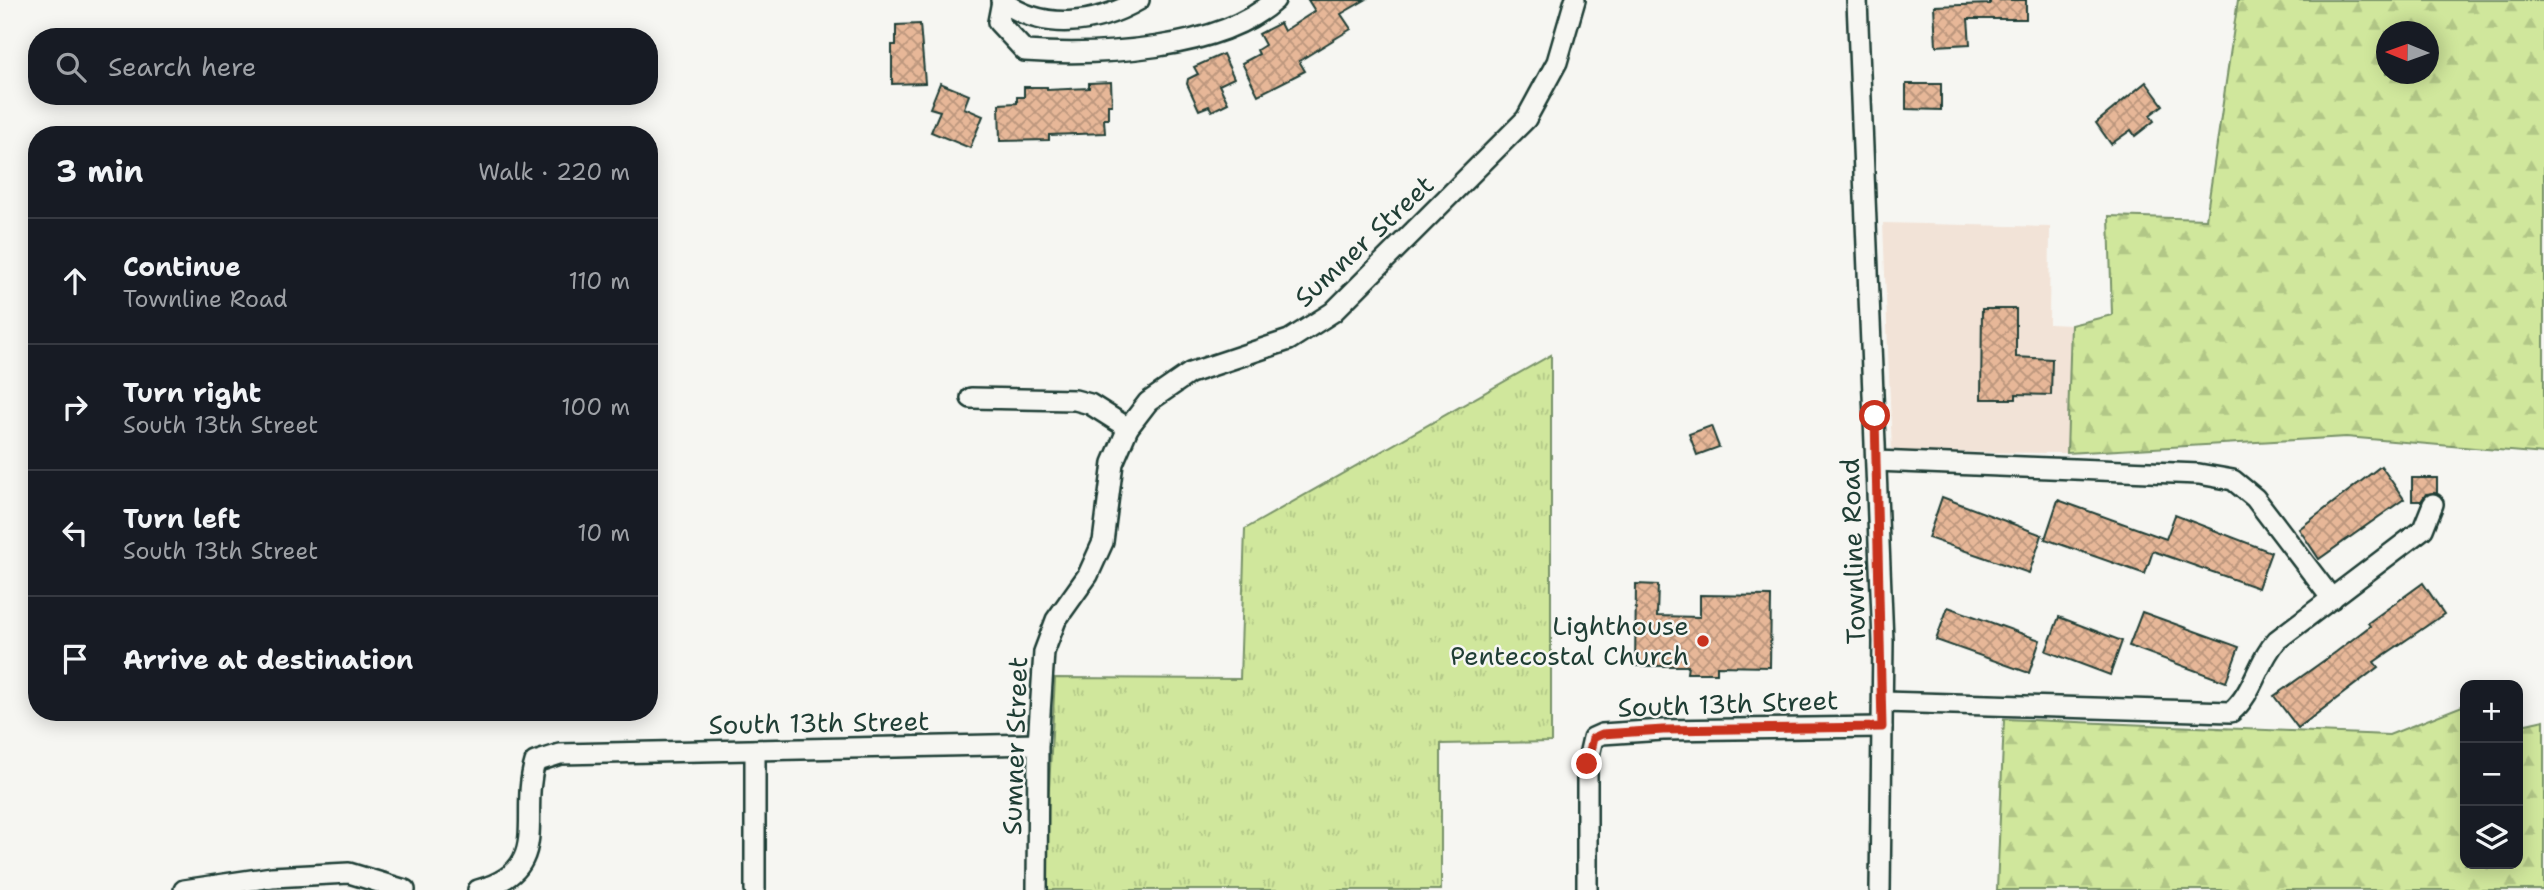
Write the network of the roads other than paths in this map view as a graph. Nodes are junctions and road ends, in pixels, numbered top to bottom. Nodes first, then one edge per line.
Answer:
1 (1002, 0) edge
2 (1139, 0) edge
3 (1275, 0) edge
4 (1575, 0) edge
5 (1857, 0) edge
6 (971, 398) dead end
7 (1128, 428) junction
8 (1876, 461) junction
9 (2433, 503) dead end
10 (2332, 598) junction
11 (1883, 702) junction
12 (1882, 727) junction
13 (1038, 744) junction
14 (755, 750) junction
15 (274, 884) edge
16 (184, 890) edge
17 (405, 890) edge
18 (478, 890) edge
19 (755, 890) edge
20 (1037, 890) edge
21 (1587, 890) edge
22 (1880, 890) edge

1 - 2 street
1 - 3 street
4 - 7 street, Sumner Street
5 - 8 street, Townline Road
6 - 7 street
7 - 13 street, Sumner Street
8 - 10 street
8 - 11 street, Townline Road
9 - 10 street
10 - 11 street
11 - 12 street, Townline Road
12 - 21 street, South 13th Street
12 - 22 street, Townline Road
13 - 14 street, South 13th Street
13 - 20 street, Sumner Street
14 - 18 street, South 13th Street
14 - 19 street
15 - 16 street
15 - 17 street

